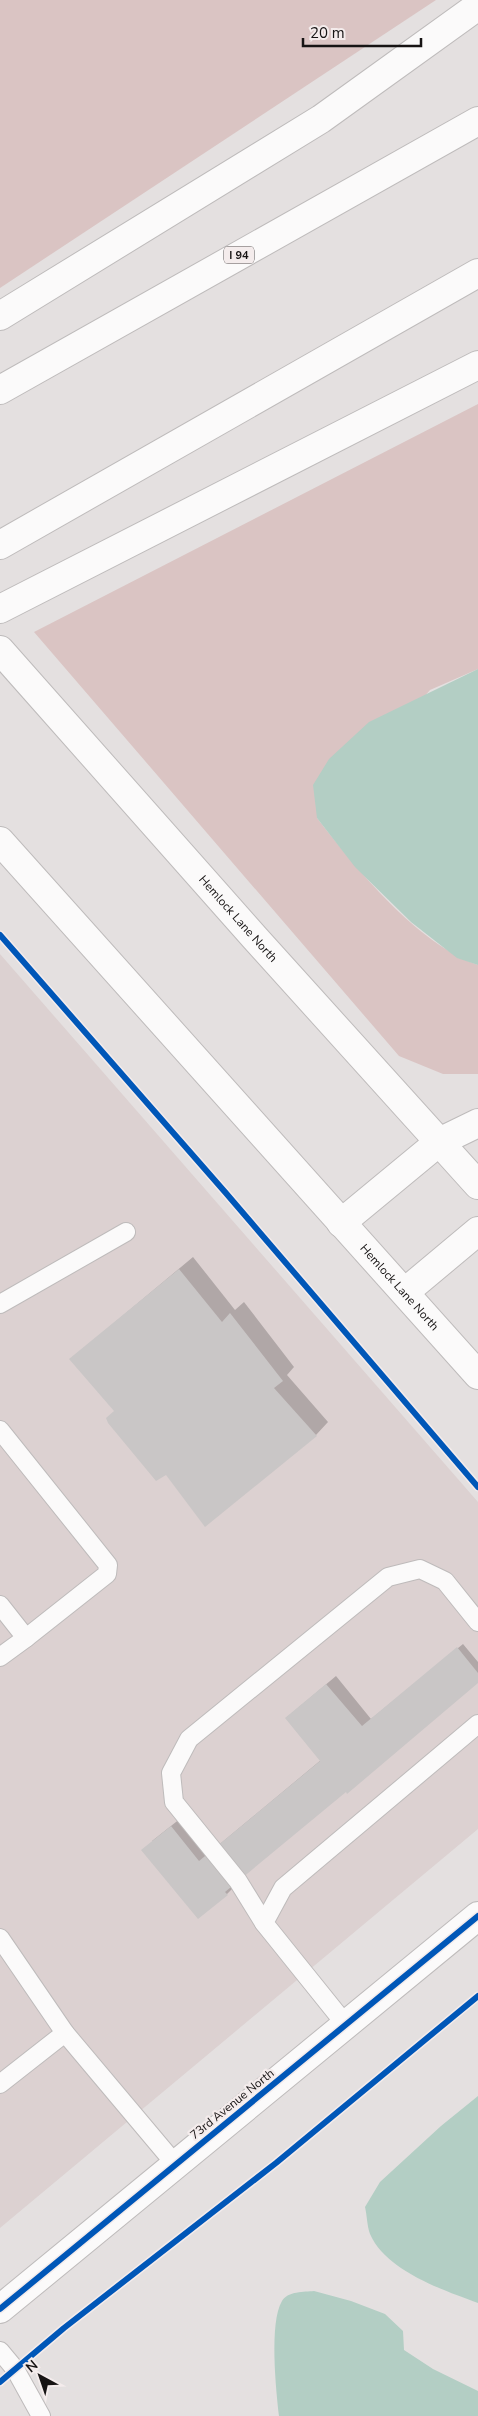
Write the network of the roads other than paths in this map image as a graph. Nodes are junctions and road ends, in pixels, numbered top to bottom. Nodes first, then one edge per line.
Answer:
1 (478, 6) edge
2 (478, 121) edge
3 (478, 274) edge
4 (0, 316) edge
5 (478, 365) edge
6 (0, 390) edge
7 (0, 545) edge
8 (0, 609) edge
9 (0, 650) edge
10 (0, 841) edge
11 (478, 1123) edge
12 (439, 1142) junction
13 (478, 1185) edge
14 (341, 1223) junction
15 (478, 1231) edge
16 (126, 1232) dead end
17 (405, 1292) junction
18 (0, 1304) edge
19 (478, 1375) edge
20 (0, 1430) edge
21 (0, 1605) edge
22 (478, 1622) edge
23 (26, 1638) junction
24 (0, 1657) edge
25 (478, 1724) edge
26 (478, 1916) edge
27 (264, 1923) junction
28 (1, 1940) edge
29 (346, 2025) junction
30 (64, 2033) junction
31 (0, 2084) edge
32 (176, 2165) junction
33 (0, 2309) edge
34 (0, 2351) edge
35 (41, 2416) edge

1 - 4 main road
2 - 6 main road, I 94
3 - 7 main road
5 - 8 main road
9 - 12 main road, Hemlock Lane North
10 - 14 main road, Hemlock Lane North
11 - 12 main road
12 - 13 main road, Hemlock Lane North
12 - 14 main road
14 - 17 main road, Hemlock Lane North
15 - 17 main road
16 - 18 lane
17 - 19 main road, Hemlock Lane North
20 - 23 lane
21 - 23 lane
22 - 27 lane
23 - 24 lane
25 - 27 lane
26 - 29 main road, 73rd Avenue North
27 - 29 lane
28 - 30 lane
29 - 32 main road, 73rd Avenue North
30 - 31 lane
30 - 32 lane
32 - 33 main road, 73rd Avenue North
34 - 35 lane

